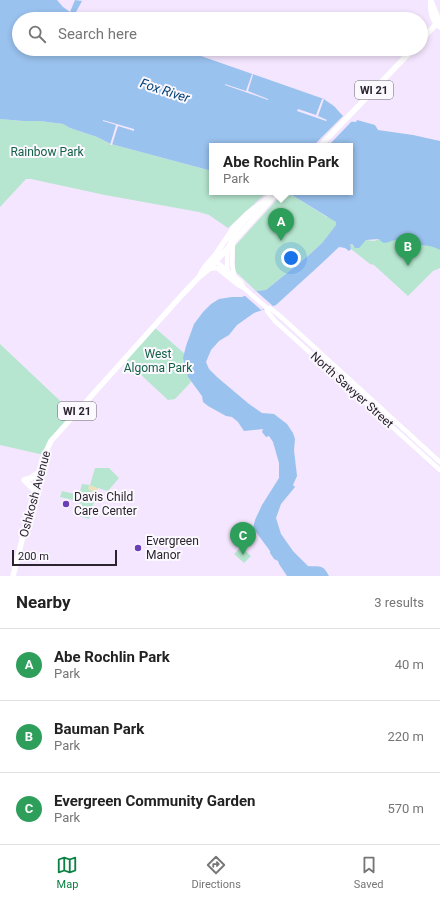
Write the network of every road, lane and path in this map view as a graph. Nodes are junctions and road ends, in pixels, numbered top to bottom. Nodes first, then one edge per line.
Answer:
1 (431, 1) edge
2 (439, 23) edge
3 (428, 33) edge
4 (405, 56) edge
5 (323, 143) edge
6 (271, 195) edge
7 (275, 195) edge
8 (262, 203) junction
9 (233, 242) junction
10 (228, 248) junction
11 (213, 261) junction
12 (209, 269) junction
13 (227, 270) junction
14 (199, 277) junction
15 (236, 278) junction
16 (231, 279) junction
17 (244, 288) junction
18 (266, 308) junction
19 (440, 462) edge
20 (440, 470) edge
21 (39, 471) junction
22 (34, 490) junction
23 (13, 576) edge

1 - 2 main road
2 - 3 main road
4 - 5 main road, WI 21
6 - 8 main road, Oshkosh Avenue / WI 21
7 - 9 main road, Oshkosh Avenue / WI 21
8 - 10 street
8 - 11 main road, Oshkosh Avenue / WI 21
9 - 10 main road, Oshkosh Avenue / WI 21
9 - 15 street
10 - 11 main road, Oshkosh Avenue / WI 21
10 - 13 street
11 - 12 main road, Oshkosh Avenue / WI 21
11 - 13 street, North Sawyer Street
11 - 14 main road, Oshkosh Avenue / WI 21
12 - 14 main road, Oshkosh Avenue / WI 21
12 - 16 street, North Sawyer Street
13 - 15 street, North Sawyer Street
13 - 16 street
14 - 21 main road, Oshkosh Avenue / WI 21
15 - 17 street, North Sawyer Street
16 - 17 street, North Sawyer Street
17 - 18 street, North Sawyer Street
18 - 19 street, North Sawyer Street
18 - 20 street, North Sawyer Street
21 - 22 main road, Oshkosh Avenue / WI 21
21 - 22 main road
22 - 23 main road, Oshkosh Avenue / WI 21

